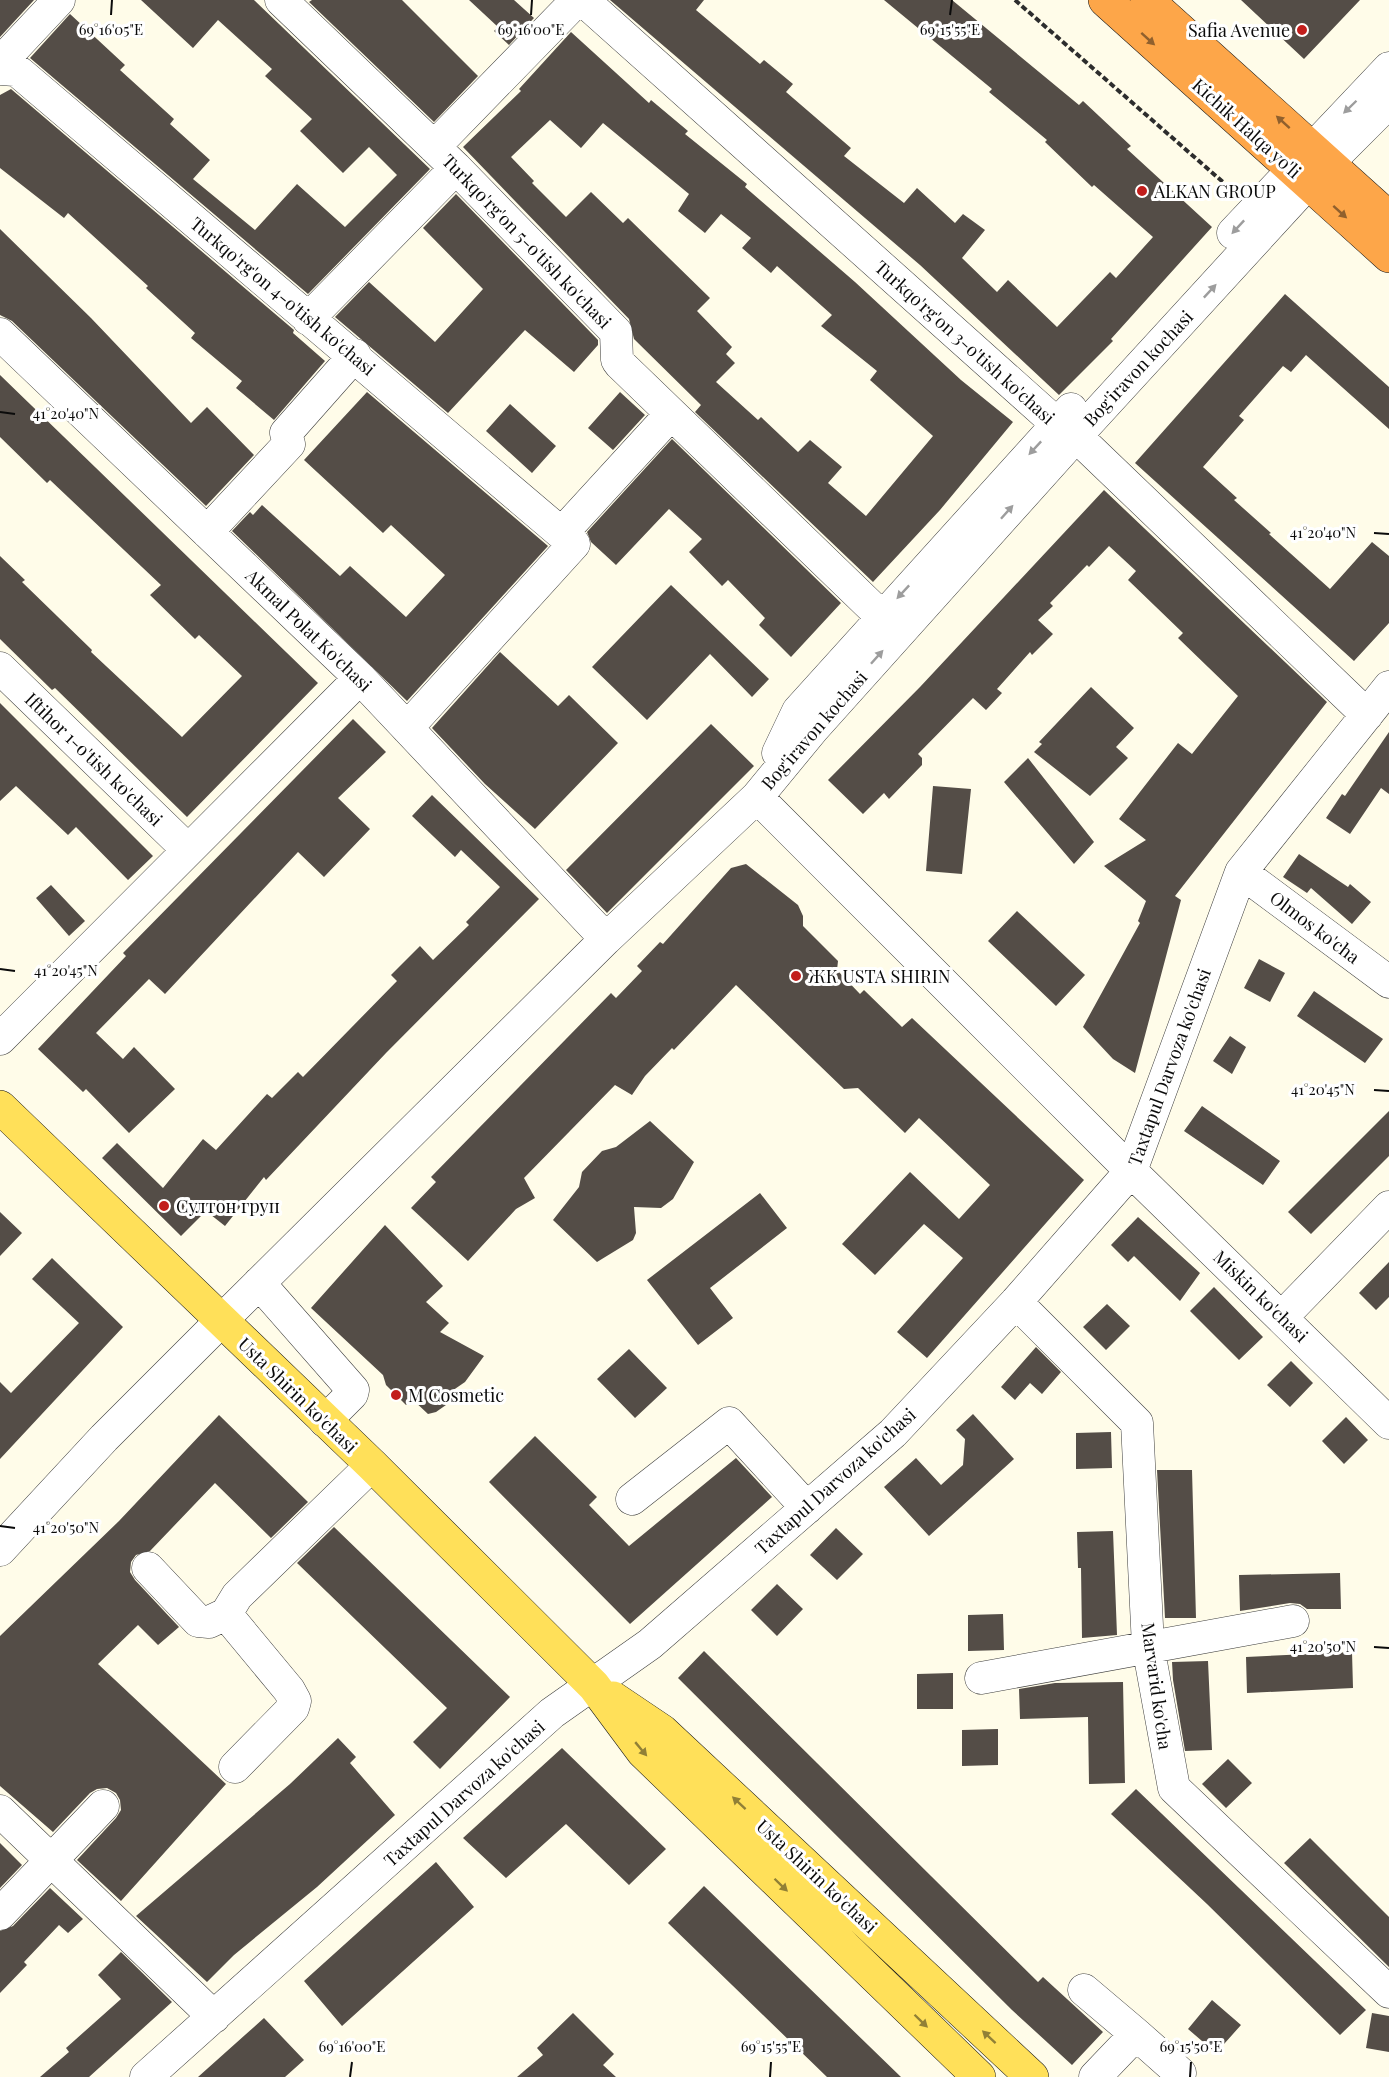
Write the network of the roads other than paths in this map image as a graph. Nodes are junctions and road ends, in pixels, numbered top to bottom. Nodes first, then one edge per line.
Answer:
1 (59, 0) edge
2 (281, 0) edge
3 (577, 0) edge
4 (583, 0) edge
5 (1105, 0) edge
6 (1147, 0) edge
7 (0, 63) edge
8 (1389, 68) edge
9 (0, 69) edge
10 (1389, 102) edge
11 (445, 157) junction
12 (1310, 166) junction
13 (1389, 218) edge
14 (1389, 256) edge
15 (308, 319) junction
16 (0, 334) edge
17 (355, 355) junction
18 (671, 414) junction
19 (1067, 430) junction
20 (207, 532) junction
21 (568, 539) junction
22 (881, 616) junction
23 (0, 668) edge
24 (360, 678) junction
25 (1389, 687) edge
26 (1367, 715) junction
27 (407, 728) junction
28 (757, 797) junction
29 (188, 850) junction
30 (1241, 872) junction
31 (606, 939) junction
32 (1389, 982) edge
33 (0, 1039) edge
34 (4, 1119) edge
35 (1131, 1171) junction
36 (1389, 1207) edge
37 (260, 1283) junction
38 (1016, 1302) junction
39 (1283, 1316) junction
40 (221, 1321) junction
41 (325, 1421) junction
42 (1389, 1423) edge
43 (372, 1466) junction
44 (632, 1499) dead end
45 (807, 1508) junction
46 (0, 1550) edge
47 (148, 1568) dead end
48 (226, 1614) junction
49 (1293, 1621) dead end
50 (1148, 1646) junction
51 (981, 1678) dead end
52 (594, 1686) junction
53 (235, 1767) dead end
54 (103, 1806) dead end
55 (0, 1811) edge
56 (52, 1860) junction
57 (0, 1914) edge
58 (1084, 1990) dead end
59 (1389, 1992) edge
60 (214, 2017) junction
61 (1136, 2034) junction
62 (1180, 2073) dead end
63 (146, 2077) edge
64 (979, 2077) edge
65 (1032, 2077) edge
66 (1095, 2077) edge

1 - 7 street
2 - 11 street, Turkqo'rg'on 5-o'tish ko'chasi
3 - 11 street
4 - 19 street, Turkqo'rg'on 3-o'tish ko'chasi
5 -> 12 highway, Kichik Halqa yo'li
12 -> 6 highway, Kichik Halqa yo'li
8 -> 12 street
9 - 15 street, Turkqo'rg'on 4-o'tish ko'chasi
10 - 12 street
11 - 15 street
11 - 18 street, Turkqo'rg'on 5-o'tish ko'chasi
12 - 13 highway, Kichik Halqa yo'li
12 -> 14 highway, Kichik Halqa yo'li
12 - 19 street, Bog'iravon kochasi
15 - 17 street, Turkqo'rg'on 4-o'tish ko'chasi
16 - 20 street, Akmal Polat Ko'chasi
17 - 20 street
17 - 21 street, Turkqo'rg'on 4-o'tish ko'chasi
18 - 21 street
18 - 22 street, Turkqo'rg'on 5-o'tish ko'chasi
19 -> 22 street, Bog'iravon kochasi
19 - 26 street, Turkqo'rg'on 3-o'tish ko'chasi
28 -> 19 street, Bog'iravon kochasi
20 - 24 street, Akmal Polat Ko'chasi
21 - 27 street
22 - 28 street, Bog'iravon kochasi
23 - 29 street, Iftihor 1-o'tish ko'chasi
24 - 27 street, Akmal Polat Ko'chasi
24 - 29 street
25 - 26 street, Taxtapul Darvoza ko'chasi
26 - 30 street, Taxtapul Darvoza ko'chasi
27 - 31 street, Akmal Polat Ko'chasi
28 - 31 street
28 - 35 street, Miskin ko'chasi
29 - 33 street
30 - 32 street, Olmos ko'cha
30 - 35 street, Taxtapul Darvoza ko'chasi
31 - 37 street
34 - 40 main road, Usta Shirin ko'chasi
35 - 38 street, Taxtapul Darvoza ko'chasi
35 - 39 street, Miskin ko'chasi
36 - 39 street
37 - 40 street
37 - 41 street
38 - 45 street, Taxtapul Darvoza ko'chasi
38 - 50 street, Marvarid ko'cha
39 - 42 street, Miskin ko'chasi
40 - 41 main road, Usta Shirin ko'chasi
40 - 46 street
41 - 43 main road, Usta Shirin ko'chasi
43 - 48 street
43 - 52 main road, Usta Shirin ko'chasi
44 - 45 street
45 - 52 street, Taxtapul Darvoza ko'chasi
47 - 48 street
48 - 53 street
49 - 50 street
50 - 51 street
50 - 59 street, Marvarid ko'cha
52 - 60 street, Taxtapul Darvoza ko'chasi
52 -> 64 main road, Usta Shirin ko'chasi
65 -> 52 main road, Usta Shirin ko'chasi
54 - 56 street
55 - 56 street
56 - 57 street
56 - 60 street
58 - 61 street
60 - 63 street, Taxtapul Darvoza ko'chasi
61 - 62 street
61 - 66 street

